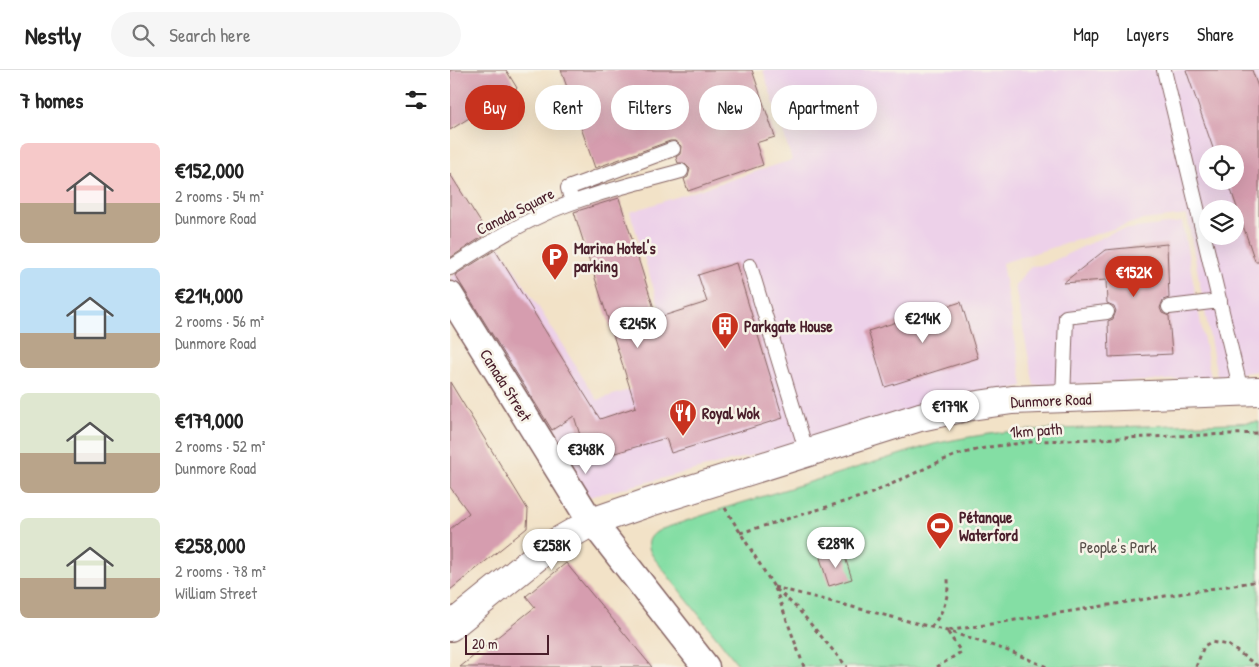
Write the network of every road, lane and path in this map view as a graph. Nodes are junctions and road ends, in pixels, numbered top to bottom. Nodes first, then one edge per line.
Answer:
1 (1164, 70) edge
2 (674, 149) dead end
3 (681, 171) dead end
4 (572, 202) junction
5 (750, 266) dead end
6 (450, 268) edge
7 (450, 295) edge
8 (1220, 302) junction
9 (1169, 307) dead end
10 (1107, 312) dead end
11 (1250, 391) edge
12 (1063, 399) junction
13 (1259, 433) edge
14 (806, 453) junction
15 (592, 522) junction
16 (948, 579) dead end
17 (1259, 581) edge
18 (774, 586) junction
19 (450, 627) edge
20 (931, 627) junction
21 (946, 631) junction
22 (706, 667) edge
23 (804, 667) edge
24 (847, 667) edge
25 (937, 667) edge
26 (1047, 667) edge
27 (1196, 667) edge
28 (1259, 667) edge

1 - 8 lane
2 - 4 lane, Canada Square
3 - 4 lane, Canada Square
4 - 6 lane, Canada Square
5 - 14 lane
7 - 15 street, Canada Street
8 - 9 lane
8 - 11 lane
10 - 12 lane
11 - 12 main road, Dunmore Road
12 - 14 main road, Dunmore Road
13 - 18 path, 1km path
14 - 15 main road, Dunmore Road
15 - 19 main road, Dunmore Road
15 - 22 street, Canada Street
16 - 20 path
17 - 21 path
18 - 20 path
18 - 23 path
18 - 24 path
20 - 21 path
21 - 25 path
21 - 26 path
27 - 28 path

